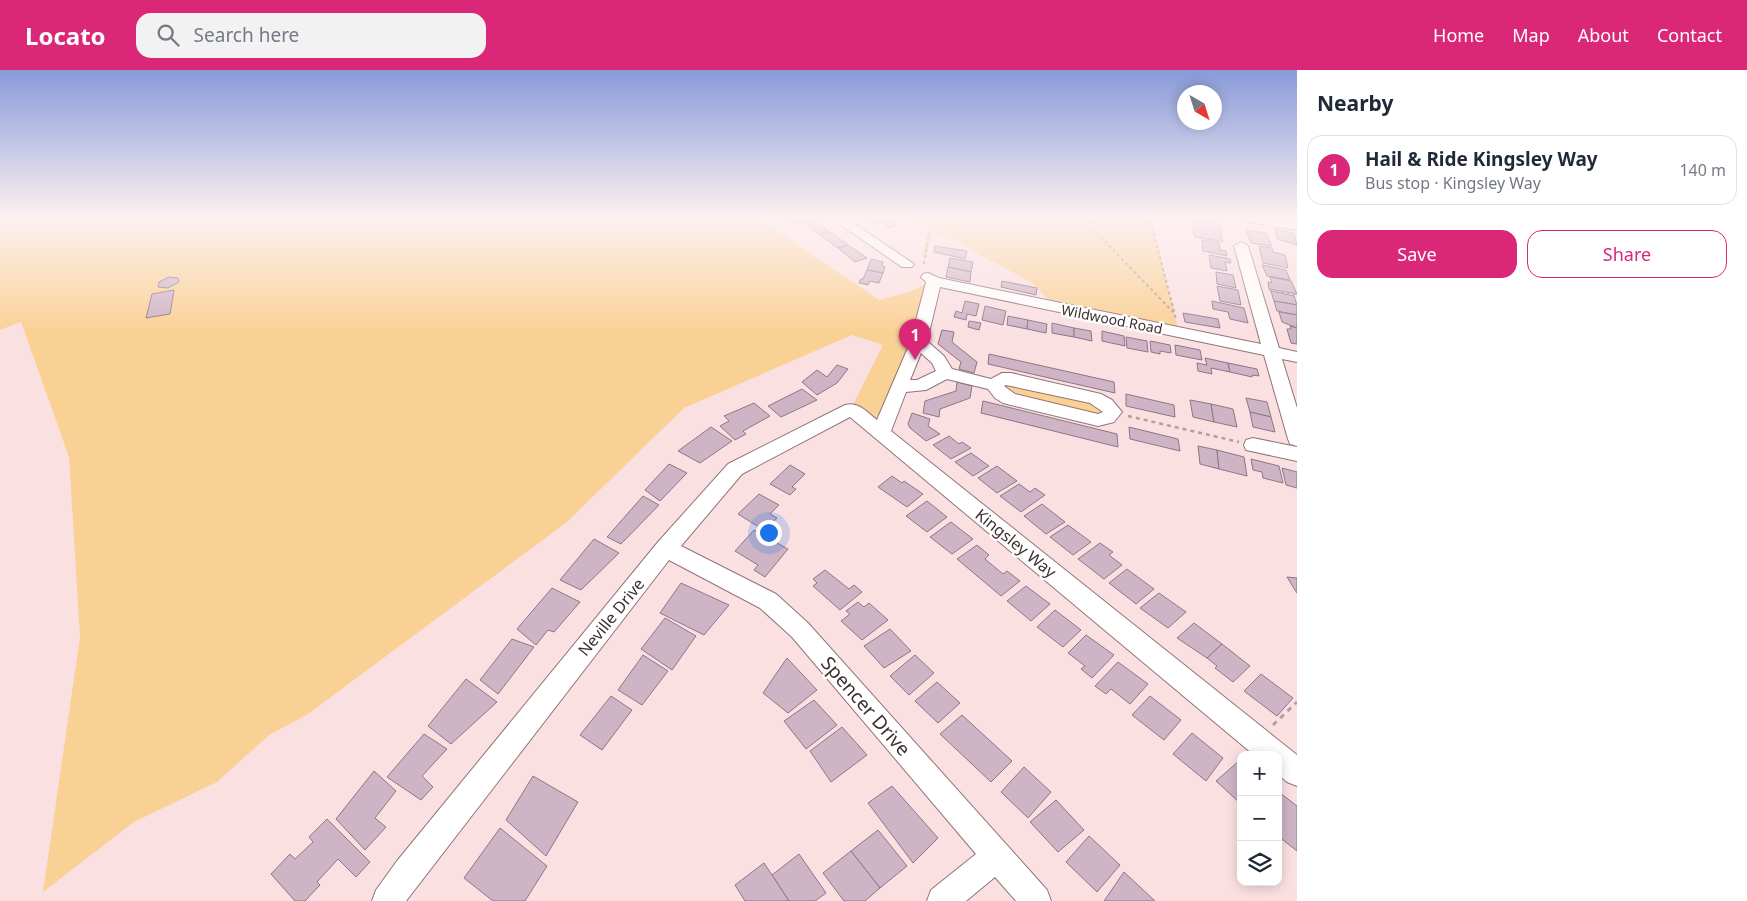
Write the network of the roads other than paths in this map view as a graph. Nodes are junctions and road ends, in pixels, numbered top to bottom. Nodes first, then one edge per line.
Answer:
1 (897, 255) edge
2 (1244, 255) edge
3 (922, 270) junction
4 (918, 343) junction
5 (1271, 352) junction
6 (1297, 357) edge
7 (944, 373) junction
8 (899, 386) junction
9 (1113, 412) road end
10 (881, 433) junction
11 (1297, 439) edge
12 (1253, 445) road end
13 (1297, 454) edge
14 (666, 548) junction
15 (1271, 751) edge
16 (1282, 760) edge
17 (1297, 772) edge
18 (997, 856) junction
19 (387, 901) edge
20 (942, 901) edge
21 (1036, 901) edge

1 - 3 street, Wildwood Road
2 - 5 street
3 - 4 street
3 - 5 street, Wildwood Road
4 - 7 street
4 - 8 street
5 - 6 street, Wildwood Road
5 - 11 street
7 - 8 street
7 - 9 street
8 - 10 street
10 - 14 street, Neville Drive
10 - 15 street, Kingsley Way
12 - 13 street
14 - 18 street, Spencer Drive
14 - 19 street, Neville Drive
16 - 17 street, Kingsley Way
18 - 20 street
18 - 21 street, Spencer Drive

